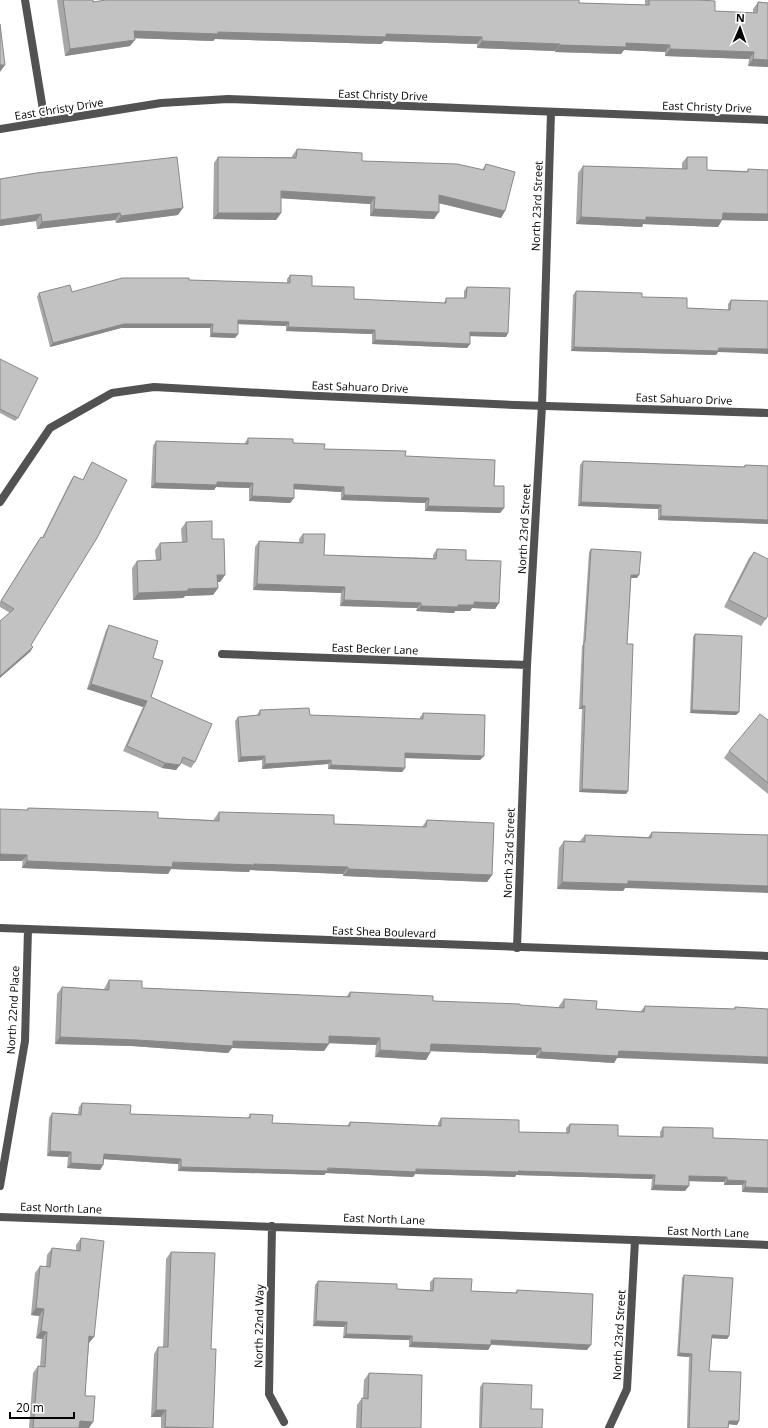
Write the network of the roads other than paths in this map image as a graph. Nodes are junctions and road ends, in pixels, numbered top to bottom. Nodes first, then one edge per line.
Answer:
1 (25, 0) edge
2 (551, 112) junction
3 (768, 120) edge
4 (45, 122) junction
5 (0, 129) edge
6 (542, 406) junction
7 (768, 413) edge
8 (3, 491) edge
9 (0, 502) edge
10 (222, 654) dead end
11 (526, 665) junction
12 (0, 928) edge
13 (28, 929) junction
14 (517, 948) junction
15 (768, 956) edge
16 (0, 1186) edge
17 (0, 1217) edge
18 (272, 1226) junction
19 (635, 1240) junction
20 (768, 1245) edge
21 (284, 1422) dead end
22 (609, 1428) edge

1 - 4 street
2 - 3 street, East Christy Drive
2 - 4 street, East Christy Drive
2 - 6 street, North 23rd Street
4 - 5 street, East Christy Drive
6 - 7 street, East Sahuaro Drive
6 - 8 street, East Sahuaro Drive
6 - 11 street, North 23rd Street
8 - 9 street, East Sahuaro Drive
10 - 11 street, East Becker Lane
11 - 14 street, North 23rd Street
12 - 13 street, East Shea Boulevard
13 - 14 street, East Shea Boulevard
13 - 16 street, North 22nd Place
14 - 15 street, East Shea Boulevard
17 - 18 street, East North Lane
18 - 19 street, East North Lane
18 - 21 street, North 22nd Way
19 - 20 street, East North Lane
19 - 22 street, North 23rd Street

